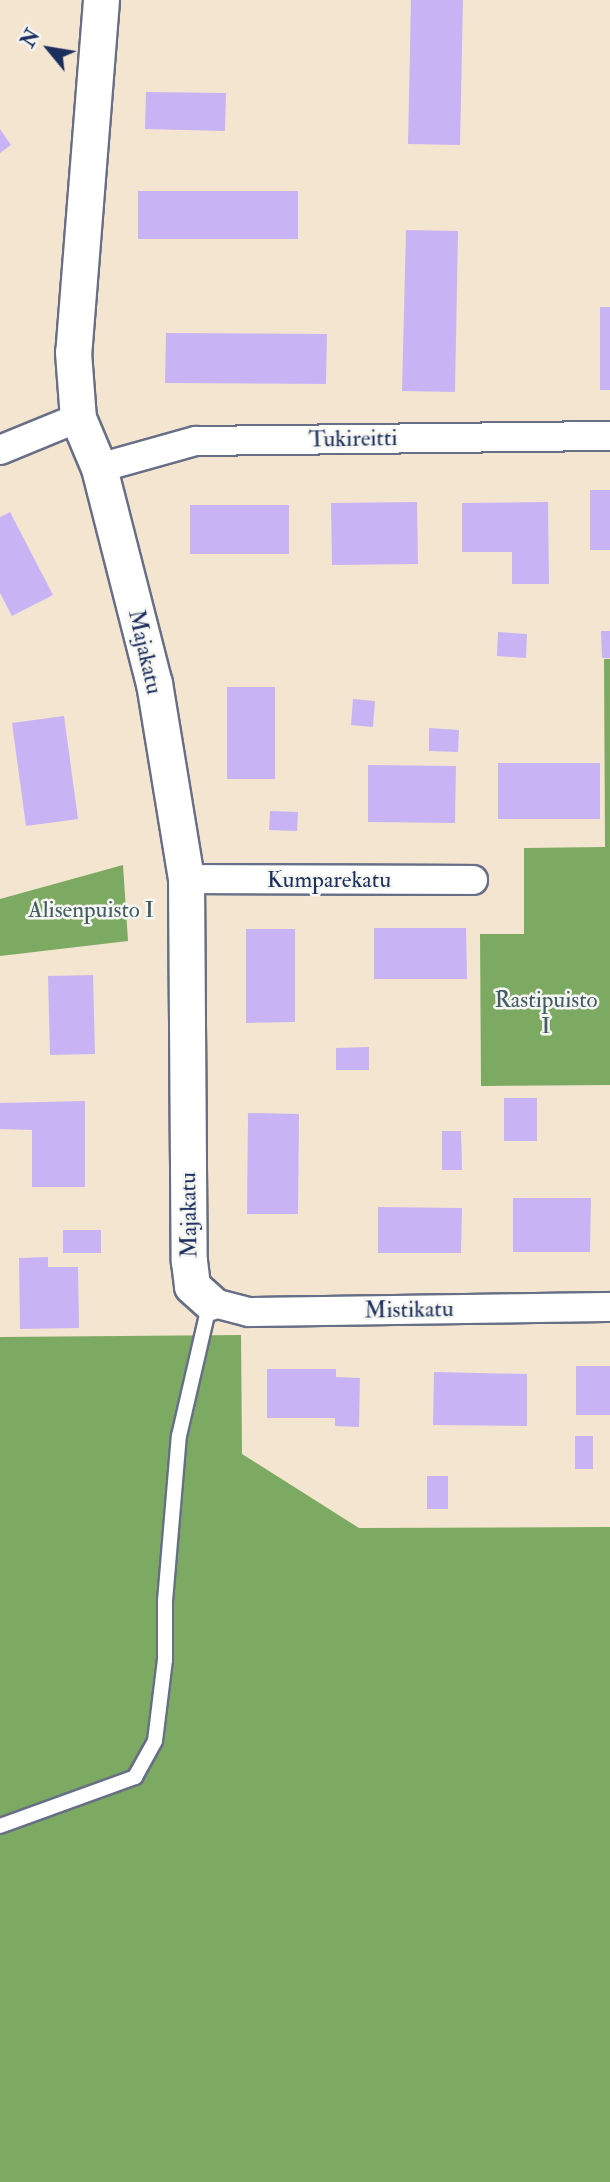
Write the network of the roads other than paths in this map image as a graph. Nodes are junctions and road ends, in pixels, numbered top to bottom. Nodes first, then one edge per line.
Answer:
1 (101, 0) edge
2 (78, 418) junction
3 (610, 436) edge
4 (0, 450) edge
5 (99, 468) junction
6 (186, 879) junction
7 (473, 880) dead end
8 (210, 1302) junction
9 (610, 1307) edge
10 (0, 1826) edge

1 - 2 street, Majakatu
2 - 4 street
2 - 5 street, Majakatu
3 - 5 street, Tukireitti
5 - 6 street, Majakatu
6 - 7 street, Kumparekatu
6 - 8 street, Majakatu
8 - 9 street, Mistikatu
8 - 10 lane

